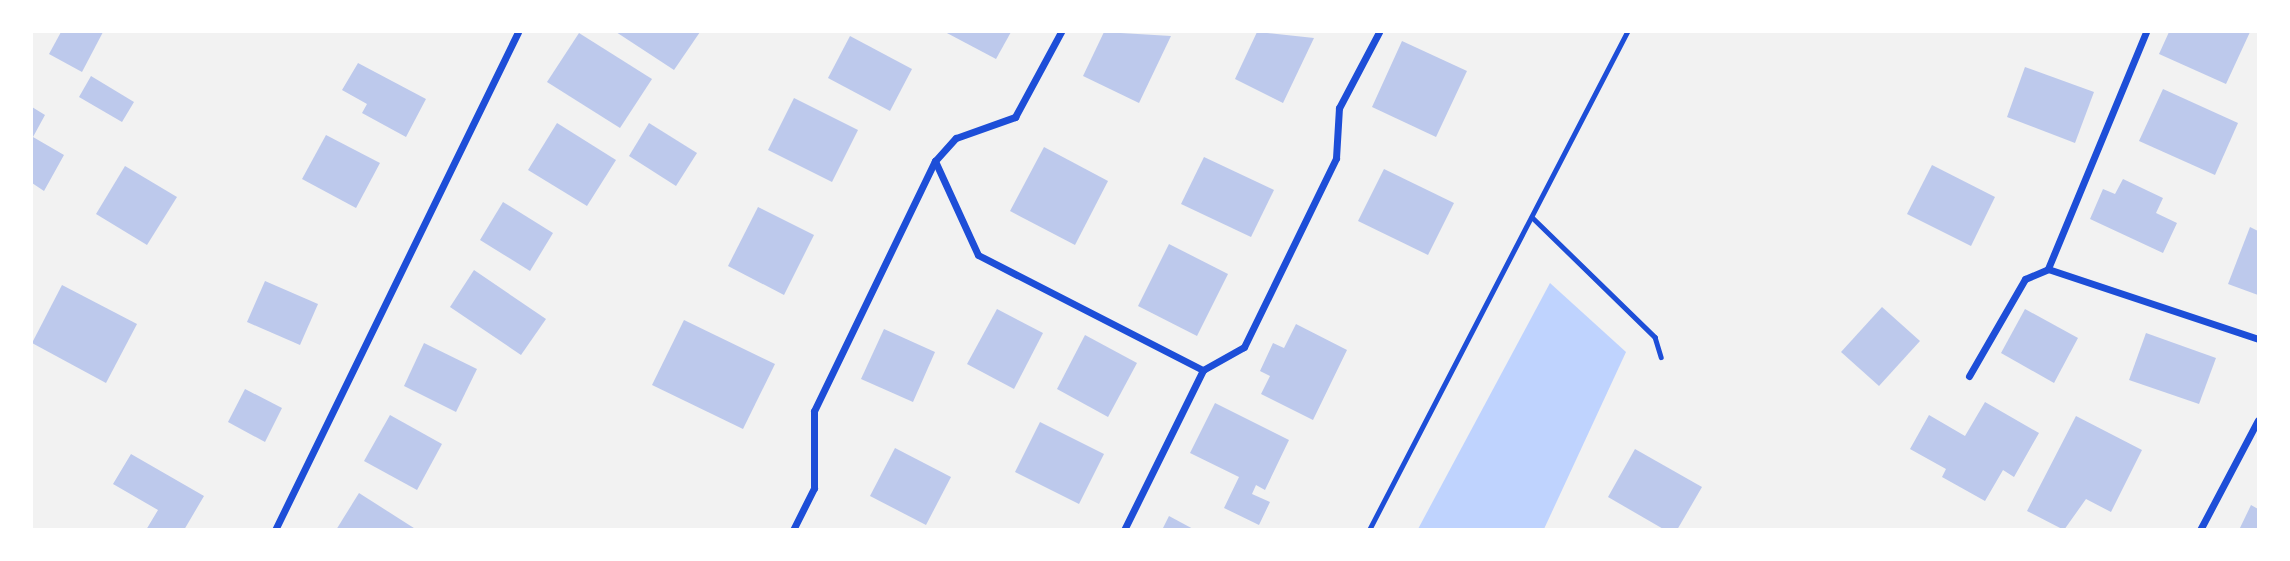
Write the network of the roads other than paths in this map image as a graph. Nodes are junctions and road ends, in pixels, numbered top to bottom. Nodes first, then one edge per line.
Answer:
1 (518, 32) edge
2 (1061, 32) edge
3 (1379, 32) edge
4 (2146, 32) edge
5 (935, 161) junction
6 (2048, 269) junction
7 (2259, 339) edge
8 (1203, 370) junction
9 (1969, 376) dead end
10 (2259, 420) edge
11 (275, 530) edge
12 (793, 530) edge
13 (1124, 530) edge
14 (2200, 530) edge

1 - 11 street
2 - 5 street
3 - 8 street
4 - 6 street
5 - 8 street
5 - 12 street
6 - 7 street
6 - 9 street
8 - 13 street
10 - 14 street

